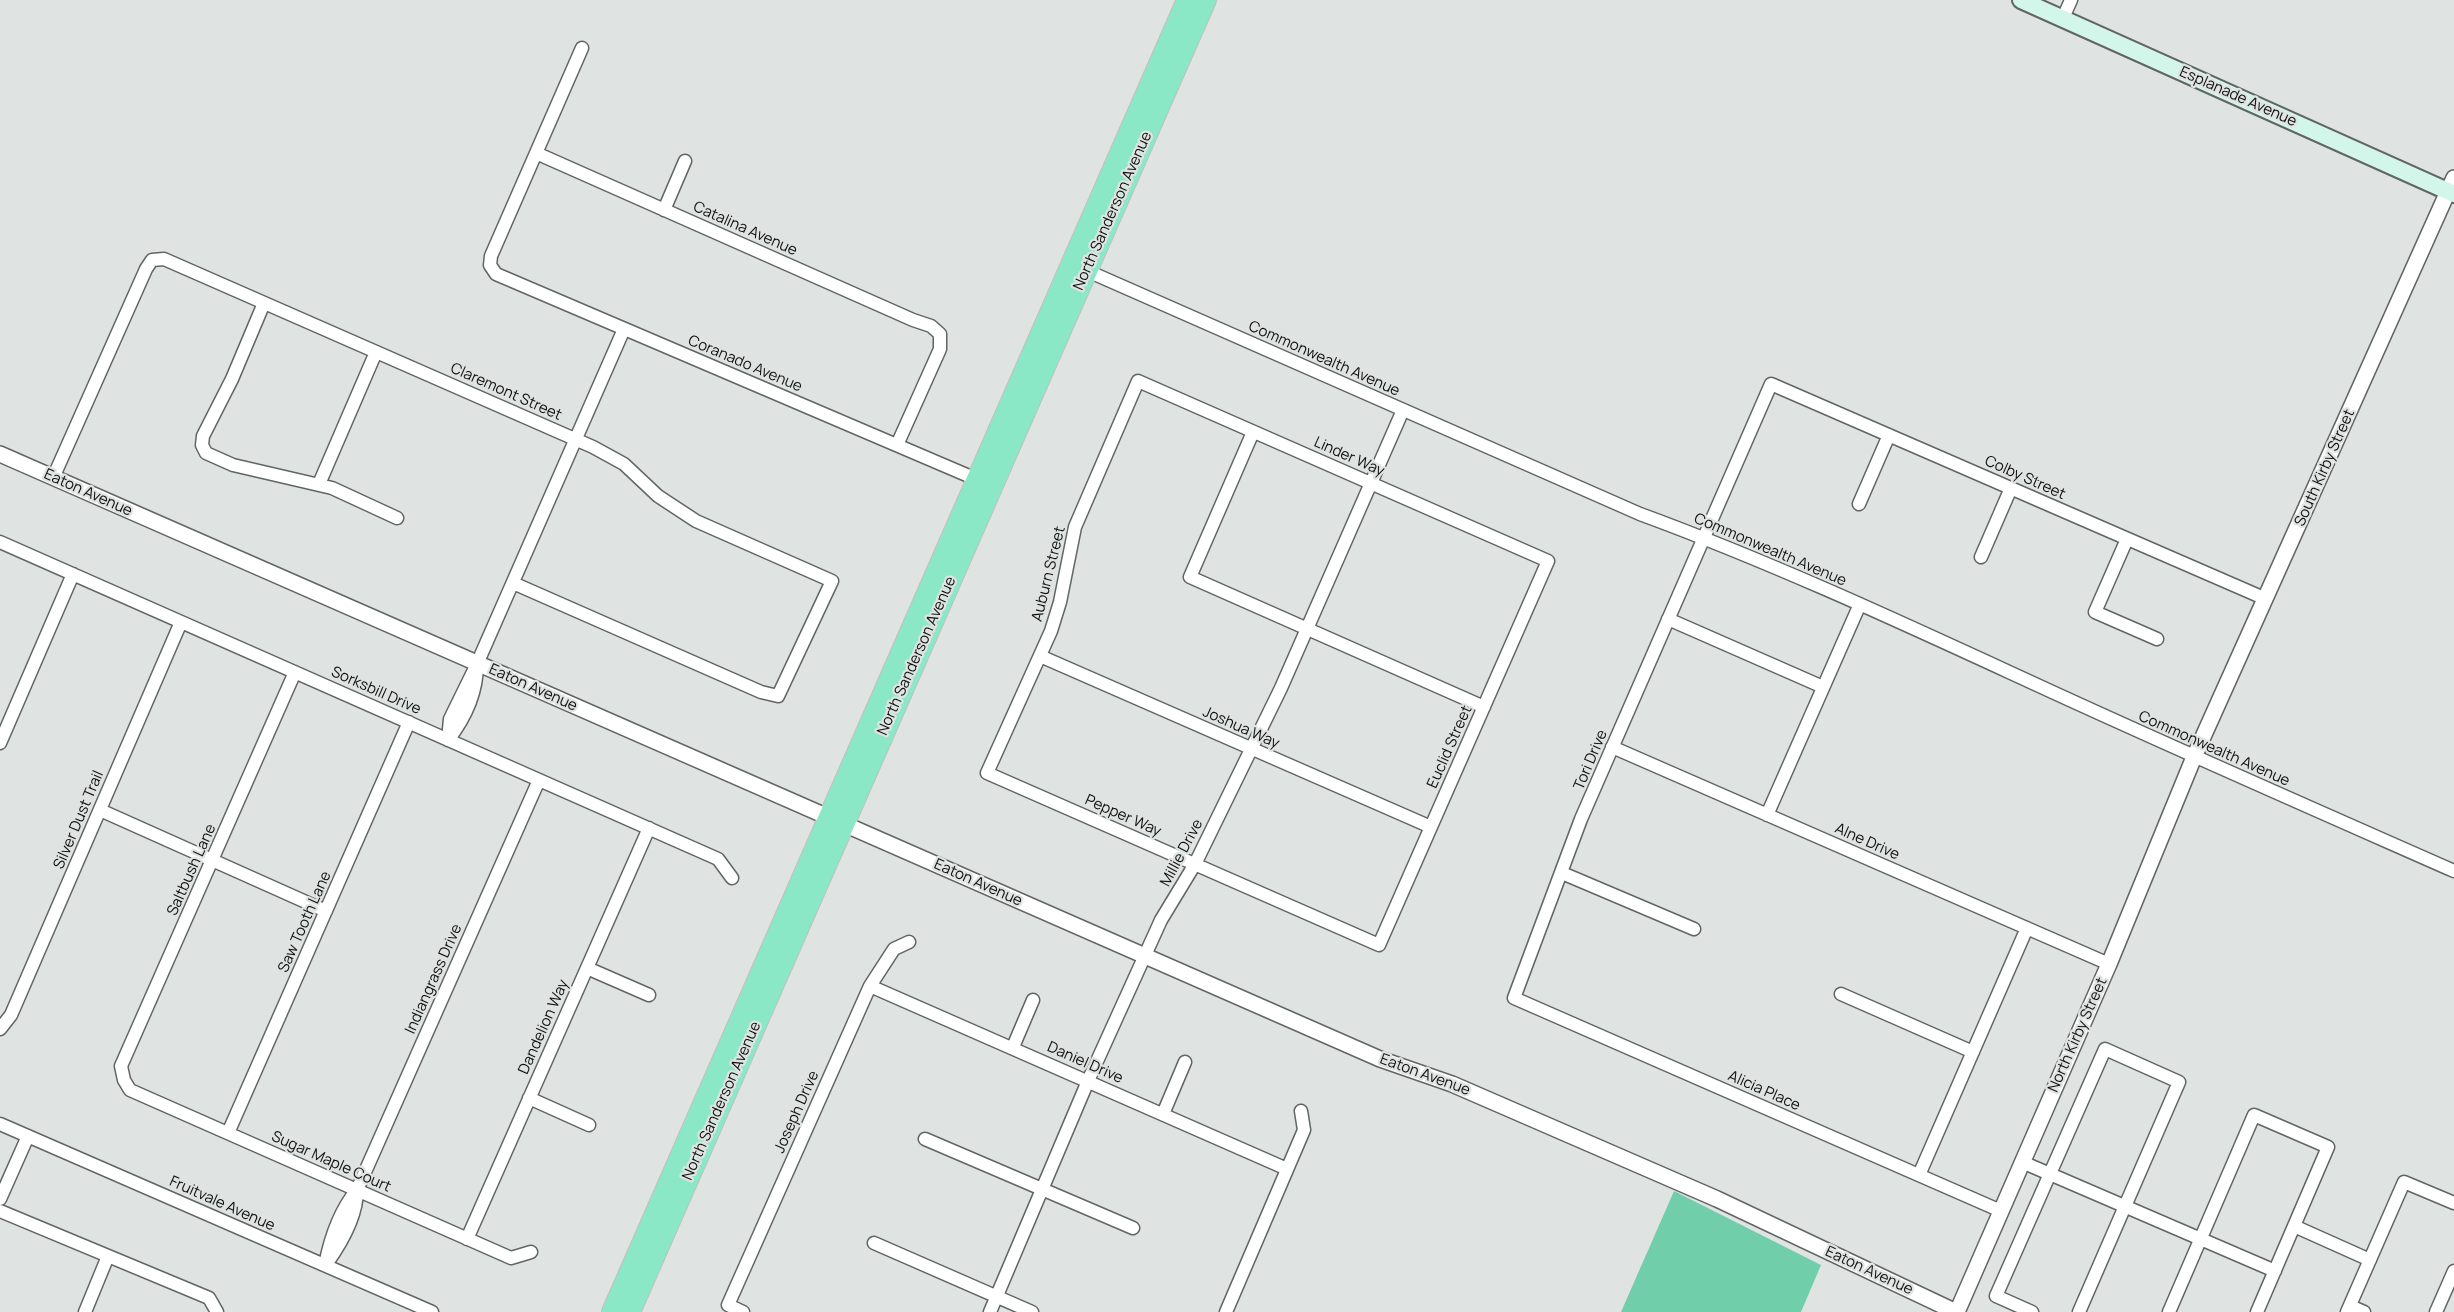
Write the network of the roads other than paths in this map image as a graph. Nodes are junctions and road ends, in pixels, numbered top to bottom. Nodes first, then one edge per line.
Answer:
1 (1187, 0) edge
2 (1206, 0) edge
3 (2021, 0) edge
4 (2071, 0) edge
5 (2063, 18) junction
6 (582, 48) dead end
7 (536, 153) junction
8 (685, 160) dead end
9 (2452, 188) edge
10 (663, 210) junction
11 (1079, 267) junction
12 (264, 303) junction
13 (624, 329) junction
14 (376, 352) junction
15 (1138, 381) joint
16 (1771, 384) joint
17 (1403, 410) junction
18 (1253, 432) junction
19 (1889, 435) junction
20 (576, 439) junction
21 (897, 445) junction
22 (0, 454) edge
23 (53, 478) junction
24 (984, 483) junction
25 (319, 484) junction
26 (1371, 484) junction
27 (2011, 488) junction
28 (1859, 504) dead end
29 (397, 518) dead end
30 (1704, 537) junction
31 (2127, 539) junction
32 (0, 542) edge
33 (1981, 557) dead end
34 (1548, 561) joint
35 (74, 574) junction
36 (513, 583) junction
37 (2266, 599) junction
38 (1860, 604) junction
39 (1668, 619) junction
40 (181, 622) junction
41 (1307, 629) junction
42 (2157, 639) dead end
43 (1040, 656) junction
44 (477, 664) junction
45 (295, 672) junction
46 (1823, 687) junction
47 (1484, 707) junction
48 (409, 722) junction
49 (448, 740) junction
50 (0, 742) edge
51 (1612, 747) junction
52 (1251, 748) junction
53 (2194, 757) junction
54 (987, 773) joint
55 (539, 780) junction
56 (100, 810) junction
57 (1767, 815) junction
58 (835, 821) junction
59 (1431, 827) junction
60 (649, 828) junction
61 (212, 860) junction
62 (1195, 864) junction
63 (2454, 871) edge
64 (1562, 873) junction
65 (732, 878) dead end
66 (326, 911) junction
67 (2027, 928) junction
68 (1694, 930) dead end
69 (909, 942) dead end
70 (1379, 945) joint
71 (1144, 956) junction
72 (2109, 964) junction
73 (587, 968) junction
74 (870, 986) junction
75 (1841, 994) dead end
76 (649, 995) dead end
77 (1514, 998) joint
78 (1033, 1000) dead end
79 (1, 1029) edge
80 (1013, 1047) junction
81 (1973, 1052) junction
82 (1185, 1062) dead end
83 (124, 1080) joint
84 (1088, 1080) junction
85 (530, 1098) junction
86 (1301, 1111) dead end
87 (1163, 1114) junction
88 (0, 1124) edge
89 (589, 1125) dead end
90 (228, 1133) junction
91 (27, 1136) junction
92 (925, 1139) dead end
93 (2022, 1162) junction
94 (1287, 1169) junction
95 (2049, 1174) junction
96 (1919, 1175) junction
97 (1042, 1189) junction
98 (357, 1190) junction
99 (0, 1199) edge
100 (2454, 1203) edge
101 (2124, 1206) junction
102 (0, 1211) edge
103 (2001, 1211) junction
104 (2294, 1226) junction
105 (1133, 1228) dead end
106 (467, 1239) junction
107 (2200, 1239) junction
108 (874, 1243) dead end
109 (531, 1252) dead end
110 (108, 1256) junction
111 (2370, 1260) junction
112 (325, 1265) junction
113 (2275, 1271) junction
114 (2454, 1271) edge
115 (996, 1298) junction
116 (216, 1309) edge
117 (2349, 1309) edge
118 (84, 1312) edge
119 (432, 1312) edge
120 (612, 1312) edge
121 (630, 1312) edge
122 (743, 1312) edge
123 (990, 1312) edge
124 (1032, 1312) edge
125 (1226, 1312) edge
126 (1956, 1312) edge
127 (2032, 1312) edge
128 (2079, 1312) edge
129 (2169, 1312) edge
130 (2257, 1312) edge
131 (2364, 1312) edge
132 (2436, 1312) edge

1 - 11 highway, North Sanderson Avenue
2 - 11 highway, North Sanderson Avenue
3 - 5 main road, Esplanade Avenue
4 - 5 street
5 - 9 main road, Esplanade Avenue
6 - 7 street
7 - 10 street, Catalina Avenue
7 - 13 street, Coranado Avenue
8 - 10 street
9 - 37 street, South Kirby Street
10 - 21 street, Catalina Avenue
11 - 17 street, Commonwealth Avenue
11 - 24 highway, North Sanderson Avenue
12 - 14 street, Claremont Street
12 - 23 street, Claremont Street
12 - 25 street
13 - 20 street
13 - 21 street, Coranado Avenue
14 - 20 street, Claremont Street
14 - 25 street
15 - 18 street, Linder Way
15 - 43 street, Auburn Street
16 - 19 street, Colby Street
16 - 30 street, Tori Drive
17 - 26 street, Millie Drive
17 - 30 street, Commonwealth Avenue
18 - 26 street, Linder Way
18 - 41 street
19 - 27 street, Colby Street
19 - 28 street
20 - 36 street
20 - 36 street, Claremont Street
21 - 24 street, Coranado Avenue
22 - 23 street, Eaton Avenue
23 - 44 street, Eaton Avenue
24 - 58 highway, North Sanderson Avenue
25 - 29 street
26 - 34 street, Linder Way
26 - 41 street, Millie Drive
27 - 31 street, Colby Street
27 - 33 street
30 - 38 street, Commonwealth Avenue
30 - 39 street, Tori Drive
31 - 37 street, Colby Street
31 - 42 street
32 - 35 street, Sorksbill Drive
34 - 47 street, Euclid Street
35 - 40 street, Sorksbill Drive
35 - 50 street
36 - 44 street
37 - 53 street, South Kirby Street
38 - 46 street
38 - 53 street, Commonwealth Avenue
39 - 46 street
39 - 51 street, Tori Drive
40 - 45 street, Sorksbill Drive
40 - 56 street, Silver Dust Trail
41 - 47 street
41 - 52 street, Millie Drive
43 - 52 street, Joshua Way
43 - 54 street, Auburn Street
44 - 49 street
44 - 58 street, Eaton Avenue
45 - 48 street, Sorksbill Drive
45 - 61 street, Saltbush Lane
46 - 57 street
47 - 59 street, Euclid Street
48 - 49 street, Sorksbill Drive
48 - 66 street, Saw Tooth Lane
49 - 55 street, Sorksbill Drive
51 - 57 street, Alne Drive
51 - 64 street, Tori Drive
52 - 59 street, Joshua Way
52 - 62 street, Millie Drive
53 - 63 street, Commonwealth Avenue
53 - 72 street, North Kirby Street
54 - 62 street, Pepper Way
55 - 60 street, Sorksbill Drive
55 - 98 street, Indiangrass Drive
56 - 61 street
56 - 79 street, Silver Dust Trail
57 - 67 street, Alne Drive
58 - 71 street, Eaton Avenue
58 - 120 highway, North Sanderson Avenue
58 - 121 highway, North Sanderson Avenue
59 - 70 street, Euclid Street
60 - 65 street, Sorksbill Drive
60 - 73 street, Dandelion Way
61 - 66 street
61 - 83 street, Saltbush Lane
62 - 70 street, Pepper Way
62 - 71 street, Millie Drive
64 - 68 street
64 - 77 street, Tori Drive
66 - 90 street, Saw Tooth Lane
67 - 72 street, Alne Drive
67 - 81 street
69 - 74 street, Joseph Drive
71 - 84 street, Millie Drive
71 - 126 street, Eaton Avenue
72 - 93 street, North Kirby Street
73 - 76 street
73 - 85 street, Dandelion Way
74 - 80 street, Daniel Drive
74 - 122 street, Joseph Drive
75 - 81 street
77 - 96 street, Alicia Place
78 - 80 street
80 - 84 street, Daniel Drive
81 - 96 street
82 - 87 street
83 - 90 street, Sugar Maple Court
84 - 87 street, Daniel Drive
84 - 97 street, Millie Drive
85 - 89 street
85 - 106 street, Dandelion Way
86 - 94 street
87 - 94 street, Daniel Drive
88 - 91 street, Fruitvale Avenue
90 - 98 street, Sugar Maple Court
91 - 99 street
91 - 112 street, Fruitvale Avenue
92 - 97 street
93 - 95 street
93 - 103 street, North Kirby Street
94 - 125 street
95 - 101 street
95 - 101 street
95 - 127 street
96 - 103 street, Alicia Place
97 - 105 street
97 - 115 street, Millie Drive
98 - 106 street, Sugar Maple Court
98 - 112 street, Indiangrass Drive
100 - 111 street
101 - 107 street
101 - 128 street
102 - 110 street
103 - 126 street, North Kirby Street
104 - 107 street
104 - 111 street
104 - 113 street
106 - 109 street, Sugar Maple Court
107 - 113 street
107 - 129 street
108 - 115 street
110 - 116 street
110 - 118 street
111 - 117 street
112 - 119 street, Fruitvale Avenue
113 - 130 street
114 - 132 street
115 - 123 street, Millie Drive
115 - 124 street
117 - 131 street

